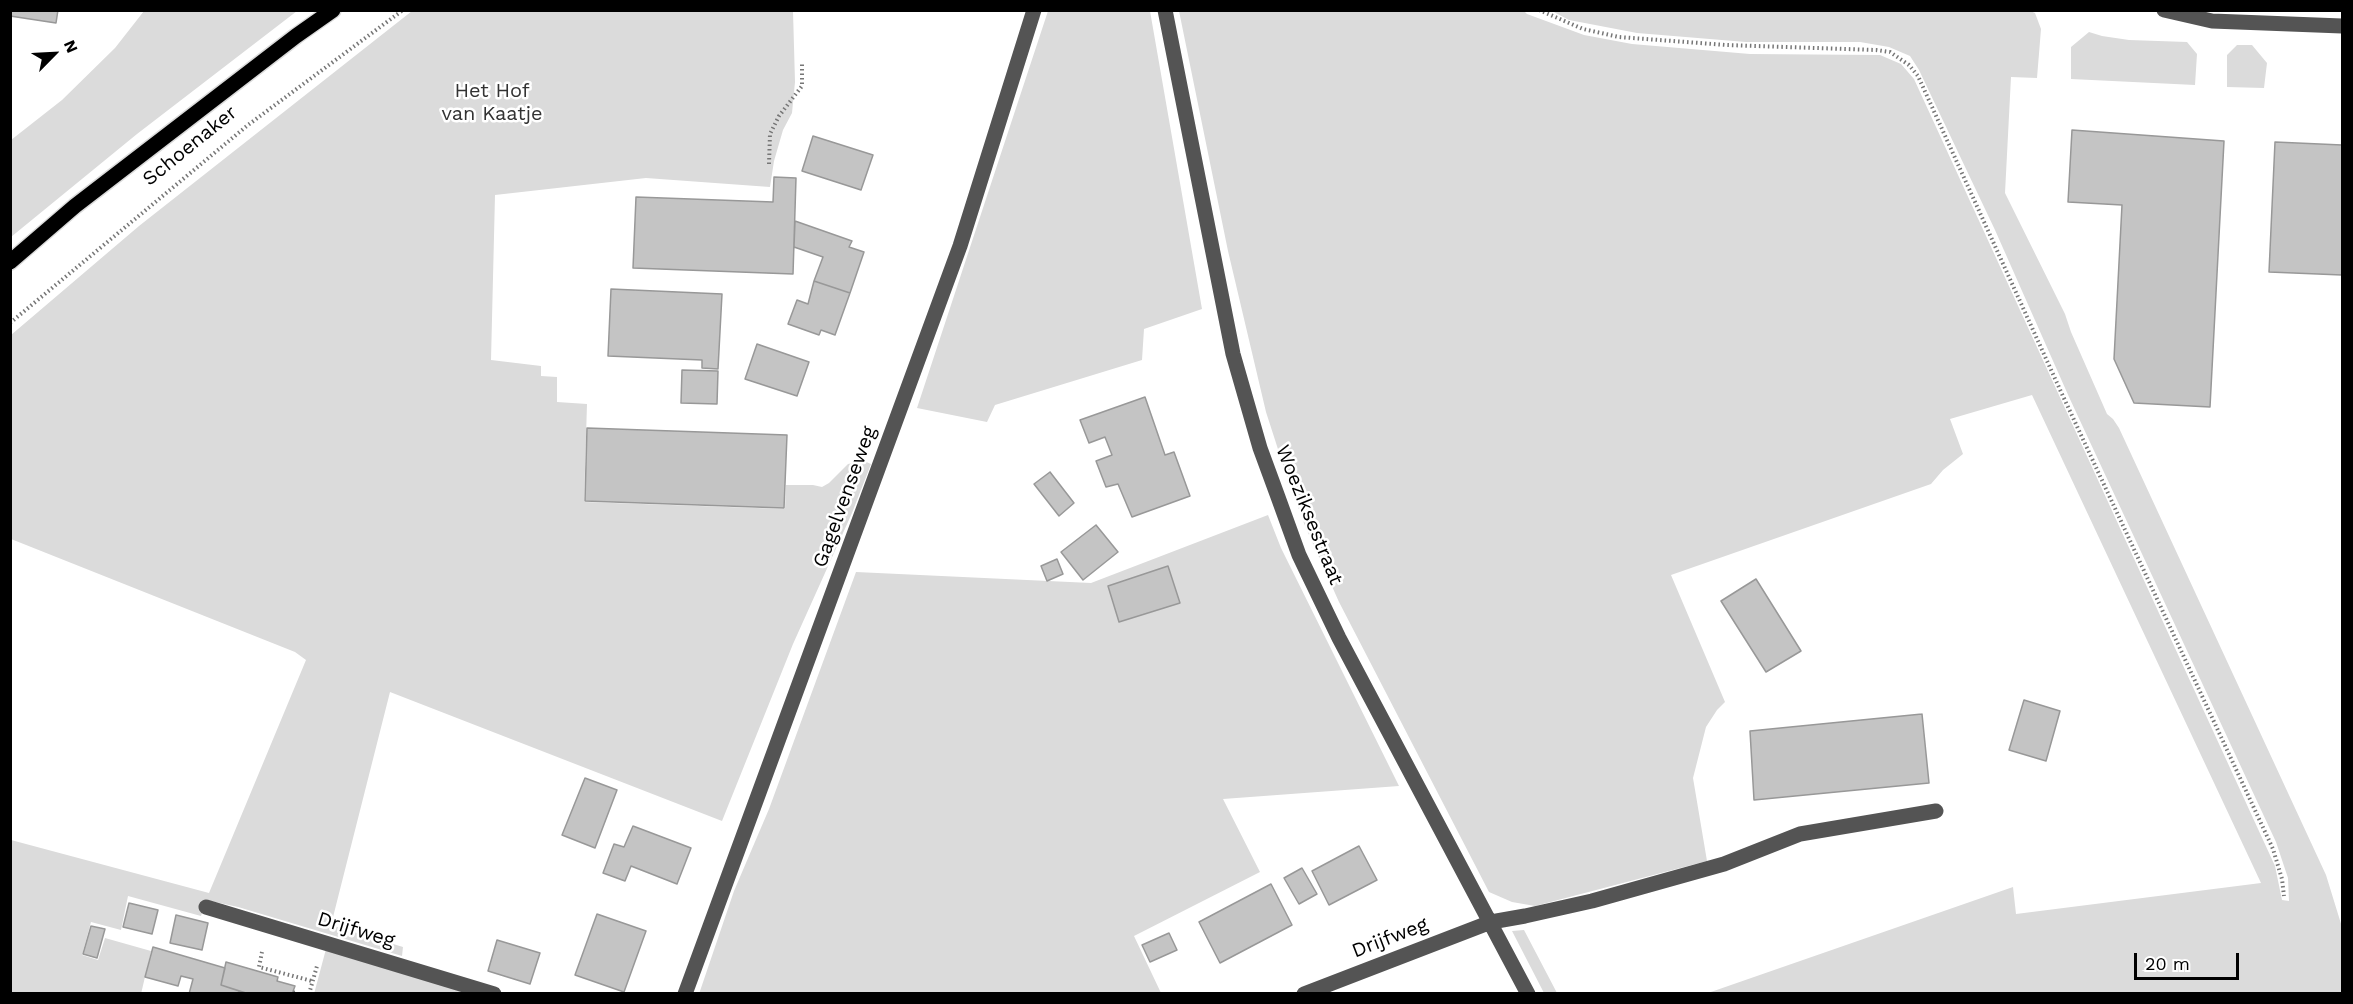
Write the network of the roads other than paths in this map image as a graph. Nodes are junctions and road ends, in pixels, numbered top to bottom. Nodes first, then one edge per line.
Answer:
1 (333, 10) edge
2 (1034, 10) edge
3 (1165, 10) edge
4 (2167, 11) edge
5 (2343, 26) edge
6 (10, 262) edge
7 (1936, 811) dead end
8 (206, 907) dead end
9 (1491, 922) junction
10 (494, 993) edge
11 (685, 993) edge
12 (1304, 993) edge
13 (1528, 993) edge

1 - 6 main road, Schoenaker
2 - 11 street, Gagelvenseweg
3 - 9 street, Woeziksestraat
4 - 5 street
7 - 9 street, Drijfweg
8 - 10 street, Drijfweg
9 - 12 street, Drijfweg
9 - 13 street, Woeziksestraat

